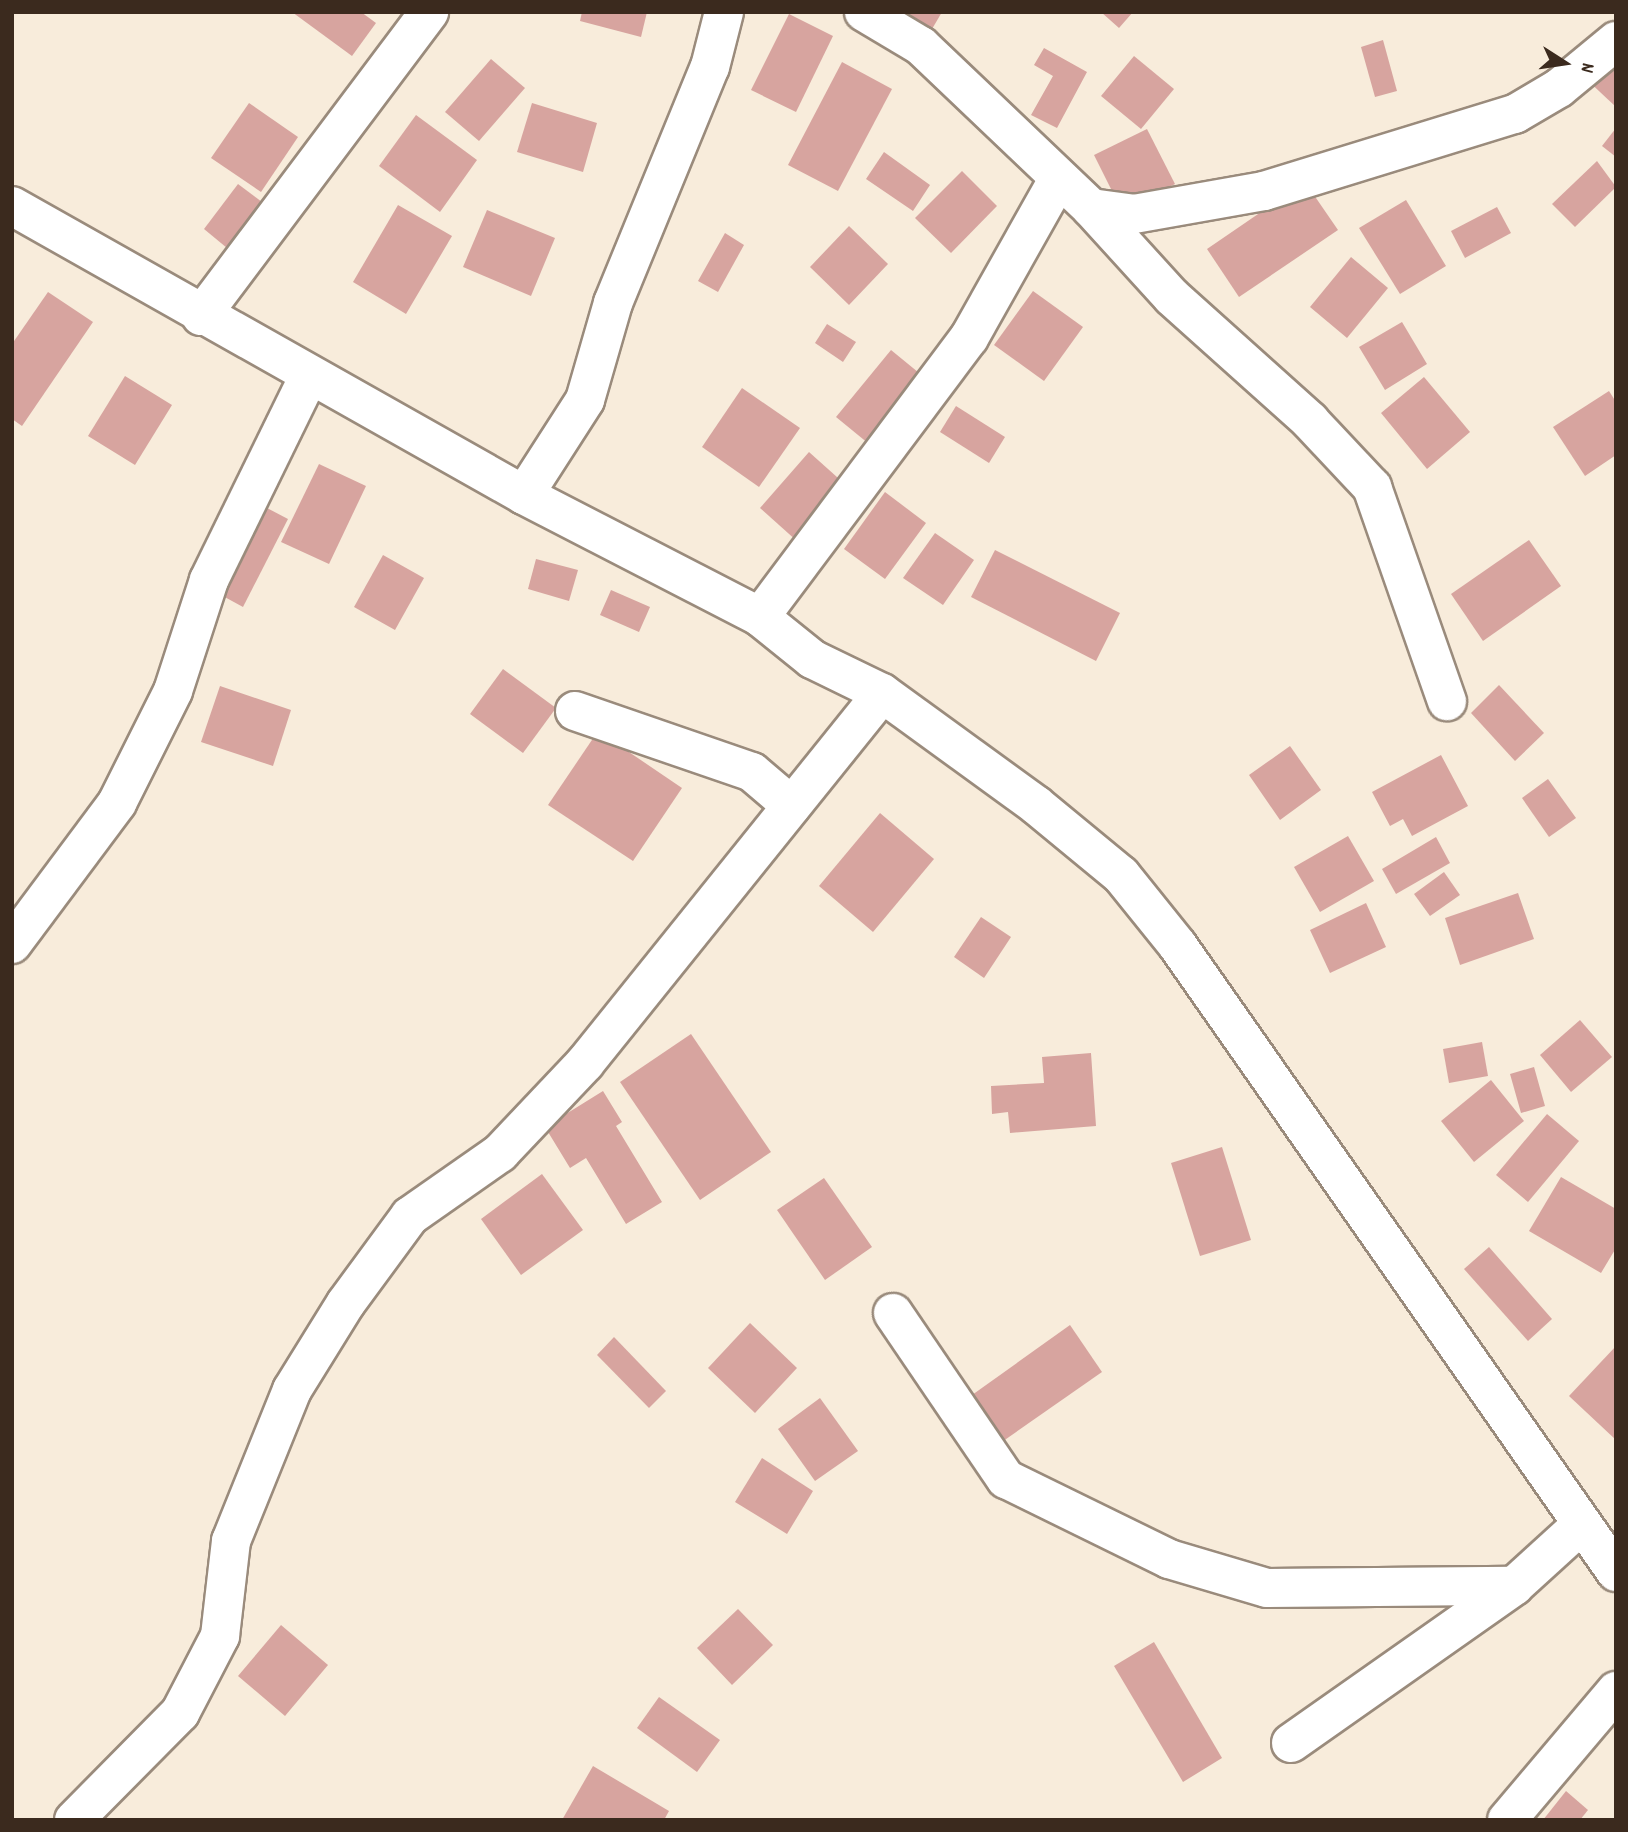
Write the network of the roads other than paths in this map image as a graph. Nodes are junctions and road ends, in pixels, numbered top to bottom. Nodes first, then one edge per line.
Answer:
1 (429, 12) edge
2 (724, 12) edge
3 (864, 12) edge
4 (1616, 41) edge
5 (1057, 181) junction
6 (12, 206) edge
7 (1091, 208) junction
8 (201, 316) junction
9 (309, 376) junction
10 (524, 495) junction
11 (761, 617) junction
12 (882, 693) junction
13 (1447, 701) dead end
14 (575, 710) dead end
15 (792, 806) junction
16 (12, 944) edge
17 (893, 1313) dead end
18 (1580, 1526) junction
19 (1616, 1572) edge
20 (1514, 1586) junction
21 (1616, 1690) edge
22 (1291, 1744) dead end
23 (74, 1820) edge
24 (1507, 1820) edge

1 - 8 street
2 - 10 street
3 - 5 street
4 - 7 street
5 - 7 street
5 - 11 street
6 - 8 street
7 - 13 street
8 - 9 street
9 - 10 street
9 - 16 street
10 - 11 street
11 - 12 street
12 - 15 street
12 - 18 street
14 - 15 street
15 - 23 street
17 - 20 street
18 - 19 street
18 - 20 street
20 - 22 street
21 - 24 street

